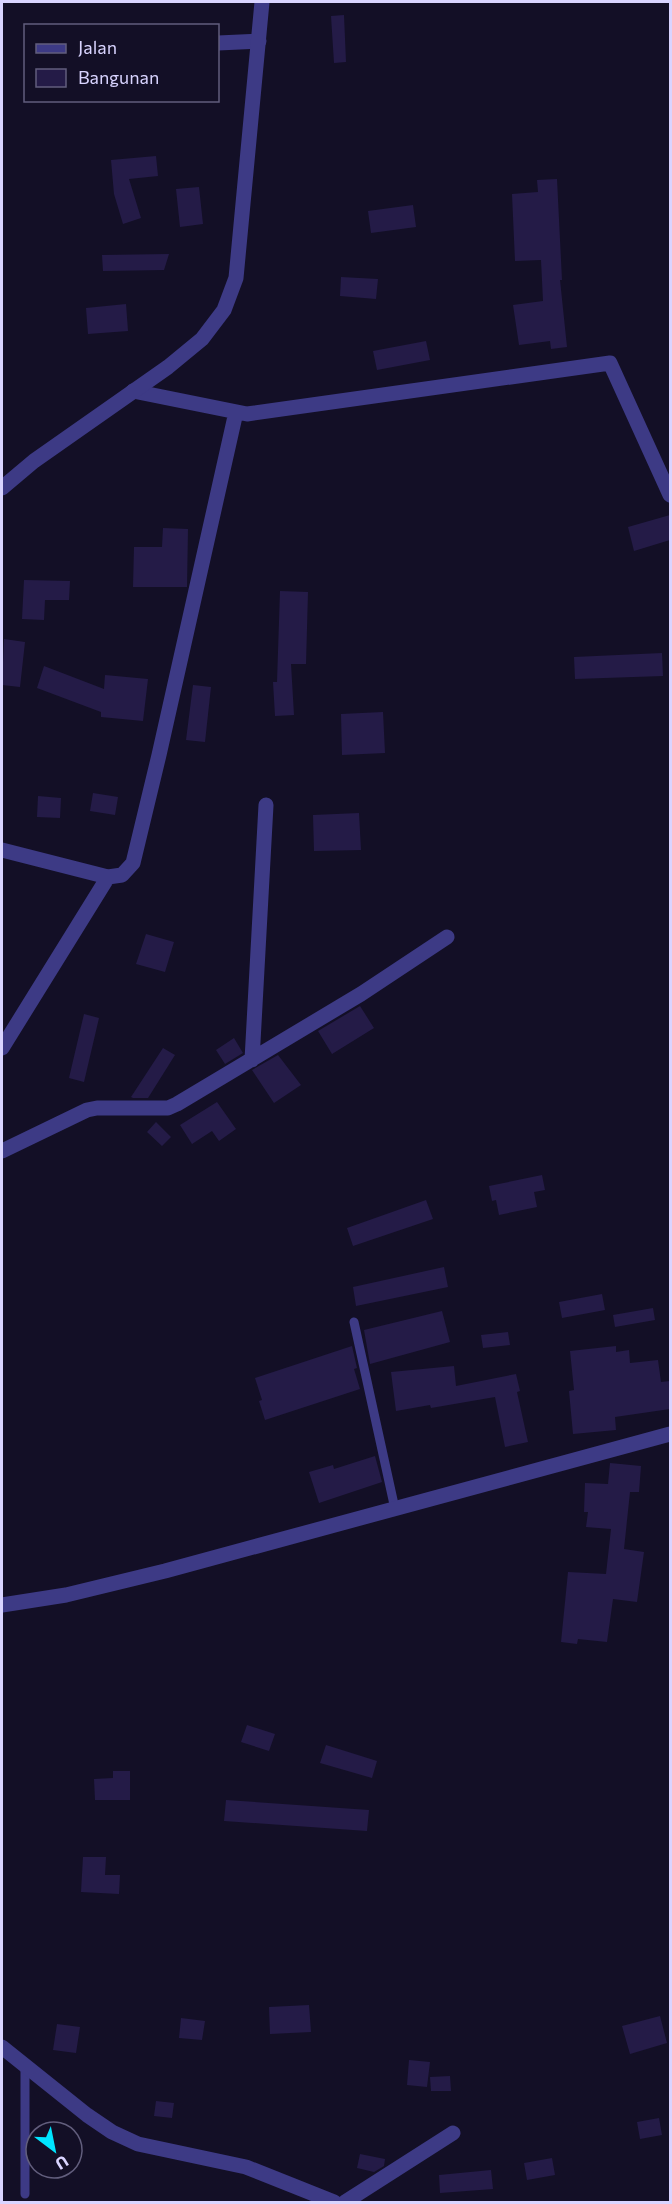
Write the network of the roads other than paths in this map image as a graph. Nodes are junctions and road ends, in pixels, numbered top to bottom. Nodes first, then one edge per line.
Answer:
1 (262, 2) edge
2 (259, 41) junction
3 (219, 43) edge
4 (133, 391) junction
5 (236, 412) junction
6 (2, 488) edge
7 (670, 495) edge
8 (266, 805) dead end
9 (2, 850) edge
10 (108, 877) junction
11 (447, 937) dead end
12 (2, 1048) edge
13 (252, 1060) junction
14 (2, 1151) edge
15 (354, 1322) dead end
16 (670, 1434) edge
17 (395, 1509) junction
18 (2, 1605) edge
19 (2, 2047) edge
20 (25, 2066) junction
21 (453, 2133) dead end
22 (25, 2194) dead end
23 (334, 2202) edge
24 (345, 2202) edge

1 - 2 street
2 - 3 street
2 - 4 street
4 - 5 street
4 - 6 street
5 - 7 street
5 - 10 street
8 - 13 street
9 - 10 street
10 - 12 street
11 - 13 street
13 - 14 street
15 - 17 lane
16 - 17 street
17 - 18 street
19 - 20 street
20 - 22 lane
20 - 23 street
21 - 24 street

